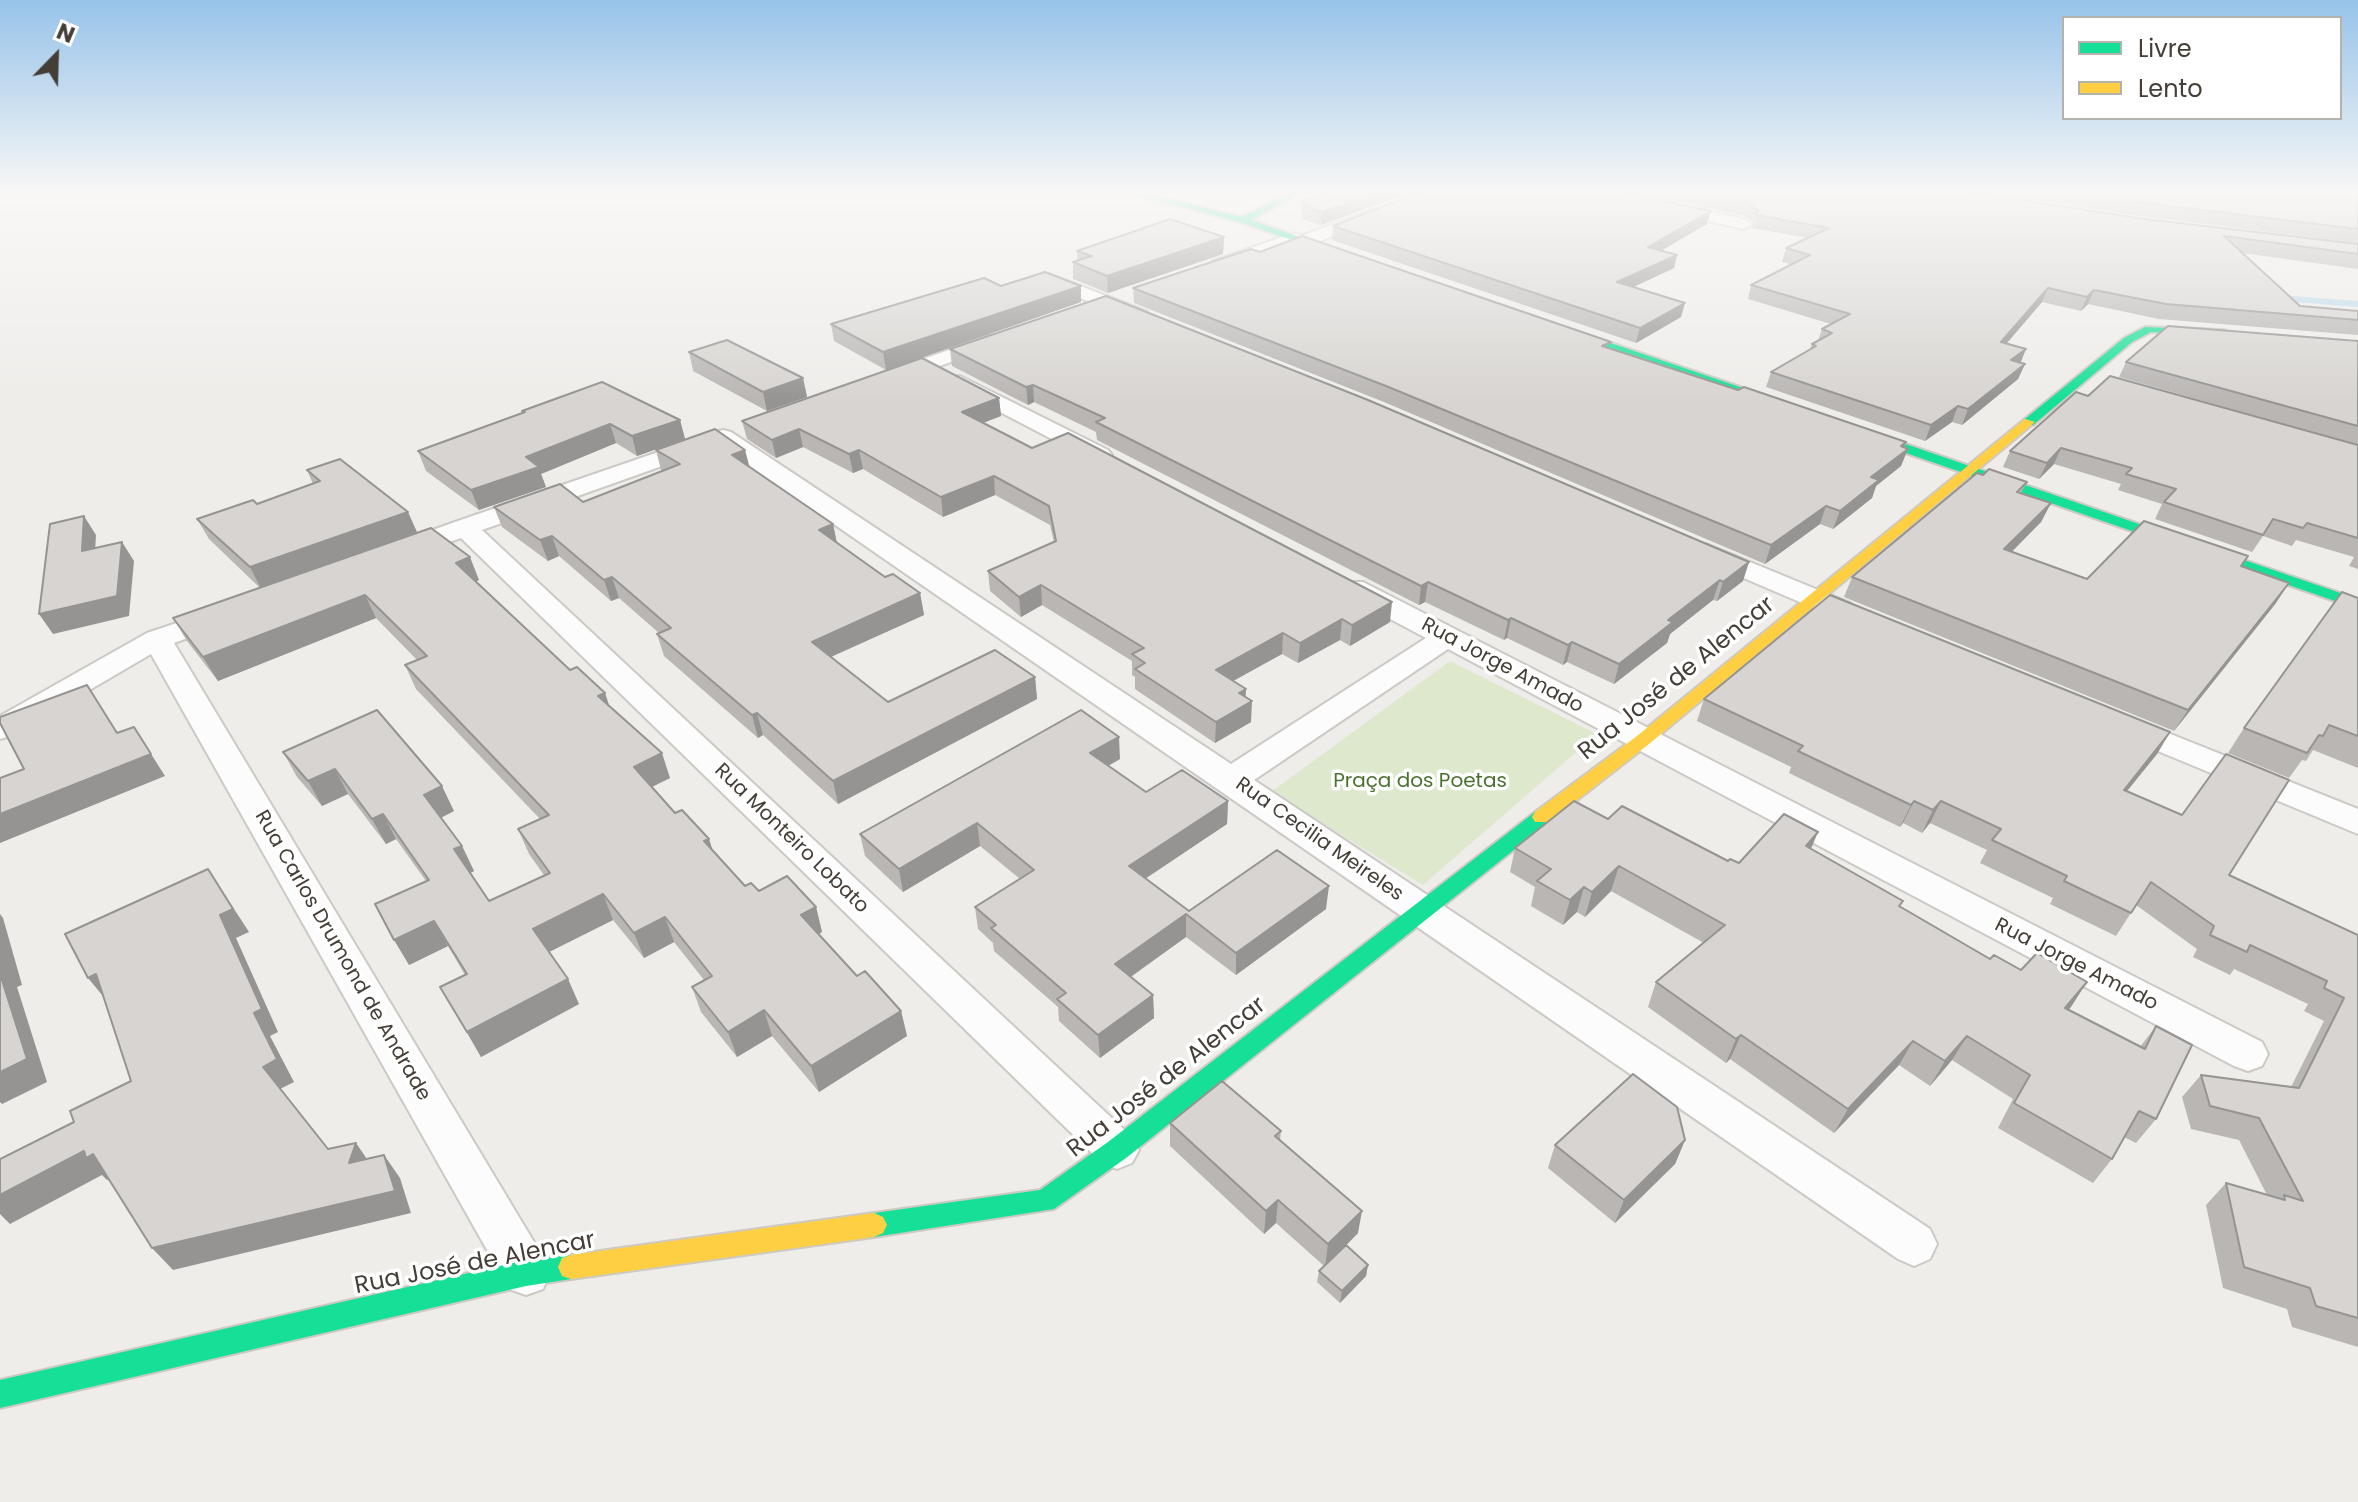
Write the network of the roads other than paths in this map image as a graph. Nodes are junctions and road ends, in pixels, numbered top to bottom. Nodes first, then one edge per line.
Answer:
1 (1232, 261) edge
2 (1195, 273) edge
3 (1049, 279) edge
4 (1137, 293) edge
5 (1108, 302) junction
6 (1067, 316) edge
7 (1531, 319) edge
8 (1167, 326) edge
9 (1012, 334) edge
10 (2250, 336) edge
11 (926, 364) junction
12 (2086, 377) junction
13 (868, 385) edge
14 (2116, 386) edge
15 (1788, 408) edge
16 (1833, 424) edge
17 (1123, 468) edge
18 (1969, 471) junction
19 (464, 527) junction
20 (1683, 542) edge
21 (377, 559) edge
22 (1321, 571) edge
23 (1815, 599) junction
24 (2358, 604) edge
25 (245, 607) edge
26 (1859, 617) edge
27 (1447, 637) junction
28 (157, 639) junction
29 (2094, 713) edge
30 (0, 729) edge
31 (1643, 740) junction
32 (1232, 779) junction
33 (2358, 822) edge
34 (1420, 910) junction
35 (2248, 1054) dead end
36 (1117, 1150) junction
37 (1914, 1244) dead end
38 (526, 1273) junction
39 (0, 1394) edge

1 - 2 street
3 - 5 street
4 - 5 street
5 - 6 street
5 - 8 street
7 - 15 street
9 - 11 street
10 - 12 street, Rua José de Alencar
11 - 13 street
11 - 17 street
12 - 14 street
12 - 18 street, Rua José de Alencar
16 - 18 street
18 - 23 street, Rua José de Alencar
18 - 24 street
19 - 21 street
19 - 32 street, Rua Cecilia Meireles
19 - 36 street, Rua Monteiro Lobato
20 - 23 street
22 - 27 street, Rua Jorge Amado
23 - 26 street
23 - 31 street, Rua José de Alencar
25 - 28 street
27 - 31 street, Rua Jorge Amado
27 - 32 street
28 - 30 street
28 - 38 street, Rua Carlos Drumond de Andrade
29 - 33 street
31 - 34 street, Rua José de Alencar
31 - 35 street, Rua Jorge Amado
32 - 34 street, Rua Cecilia Meireles
34 - 36 street, Rua José de Alencar
34 - 37 street, Rua Cecilia Meireles
36 - 38 street, Rua José de Alencar
38 - 39 street, Rua José de Alencar

